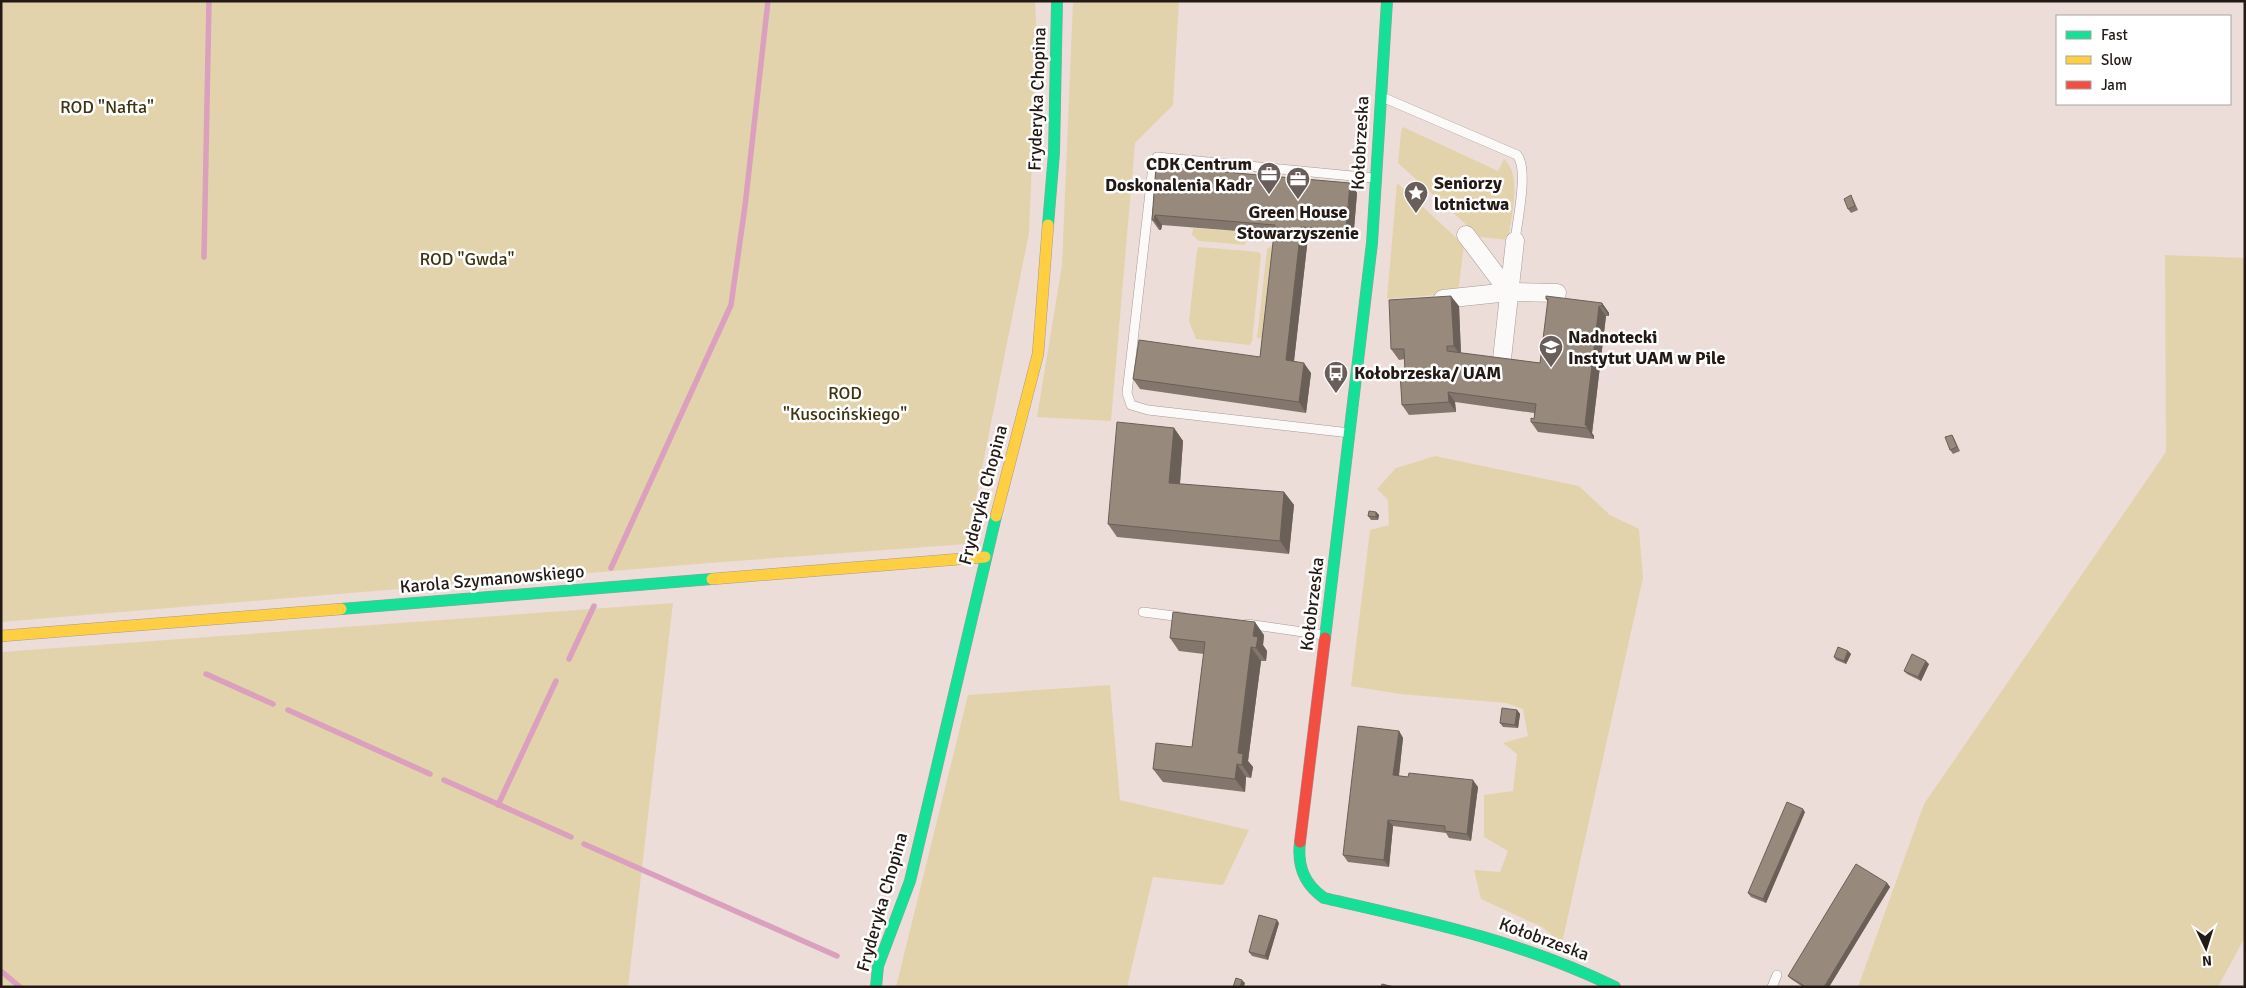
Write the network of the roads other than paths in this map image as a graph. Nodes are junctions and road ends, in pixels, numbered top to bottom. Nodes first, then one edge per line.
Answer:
1 (1057, 1) edge
2 (1387, 1) edge
3 (1380, 96) junction
4 (1376, 178) junction
5 (1466, 236) dead end
6 (1515, 241) joint
7 (1509, 292) junction
8 (1557, 293) dead end
9 (1443, 299) edge
10 (1501, 368) edge
11 (1351, 433) junction
12 (985, 558) junction
13 (1143, 612) dead end
14 (1192, 618) edge
15 (1240, 624) edge
16 (1326, 635) junction
17 (1, 636) edge
18 (1777, 975) dead end
19 (876, 987) edge
20 (1615, 987) edge
21 (1772, 987) edge

1 - 12 street, Fryderyka Chopina
2 - 3 street, Kołobrzeska
3 - 4 street, Kołobrzeska
3 - 6 lane
4 - 11 street, Kołobrzeska
4 - 11 lane
5 - 7 street
6 - 7 street
7 - 8 street
7 - 9 street
7 - 10 street
11 - 16 street, Kołobrzeska
12 - 17 street, Karola Szymanowskiego
12 - 19 street, Fryderyka Chopina
13 - 14 lane
15 - 16 lane
16 - 20 street, Kołobrzeska
18 - 21 lane

